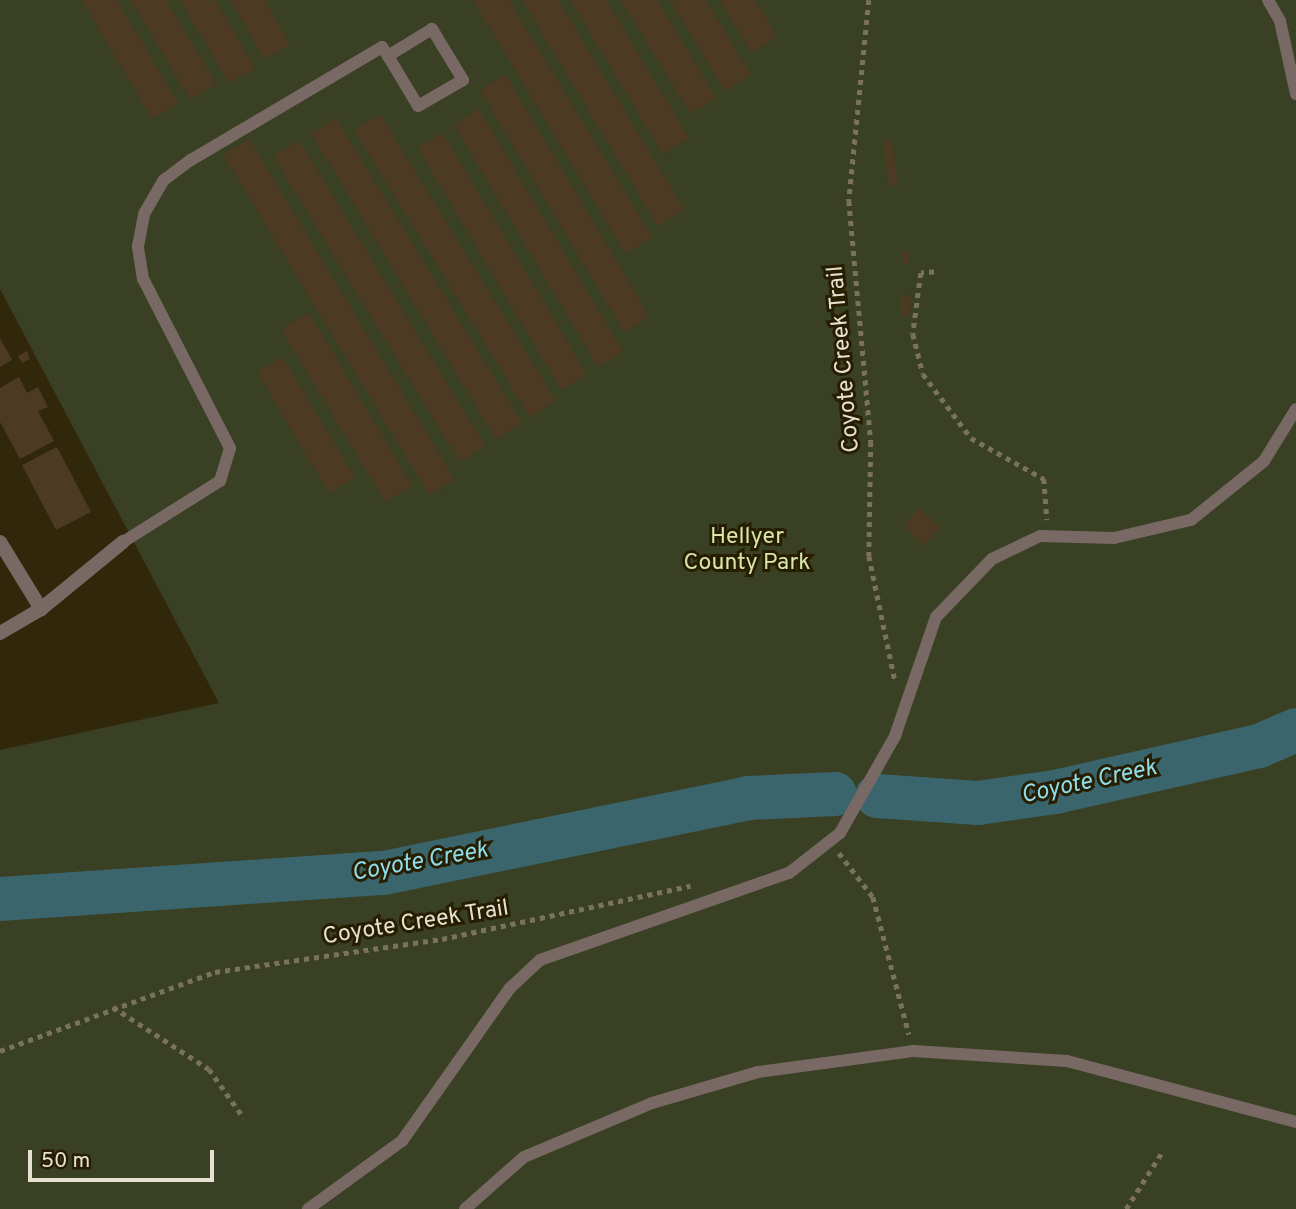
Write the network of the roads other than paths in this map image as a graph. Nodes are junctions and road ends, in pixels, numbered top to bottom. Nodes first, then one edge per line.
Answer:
1 (1268, 0) edge
2 (388, 57) junction
3 (1296, 94) edge
4 (1296, 409) edge
5 (0, 541) edge
6 (123, 542) joint
7 (41, 609) junction
8 (0, 633) edge
9 (1296, 1122) edge
10 (308, 1209) edge
11 (466, 1209) edge

1 - 3 lane
2 - 2 lane
2 - 6 lane
4 - 10 lane
5 - 7 street
6 - 7 street
7 - 8 street
9 - 11 lane

